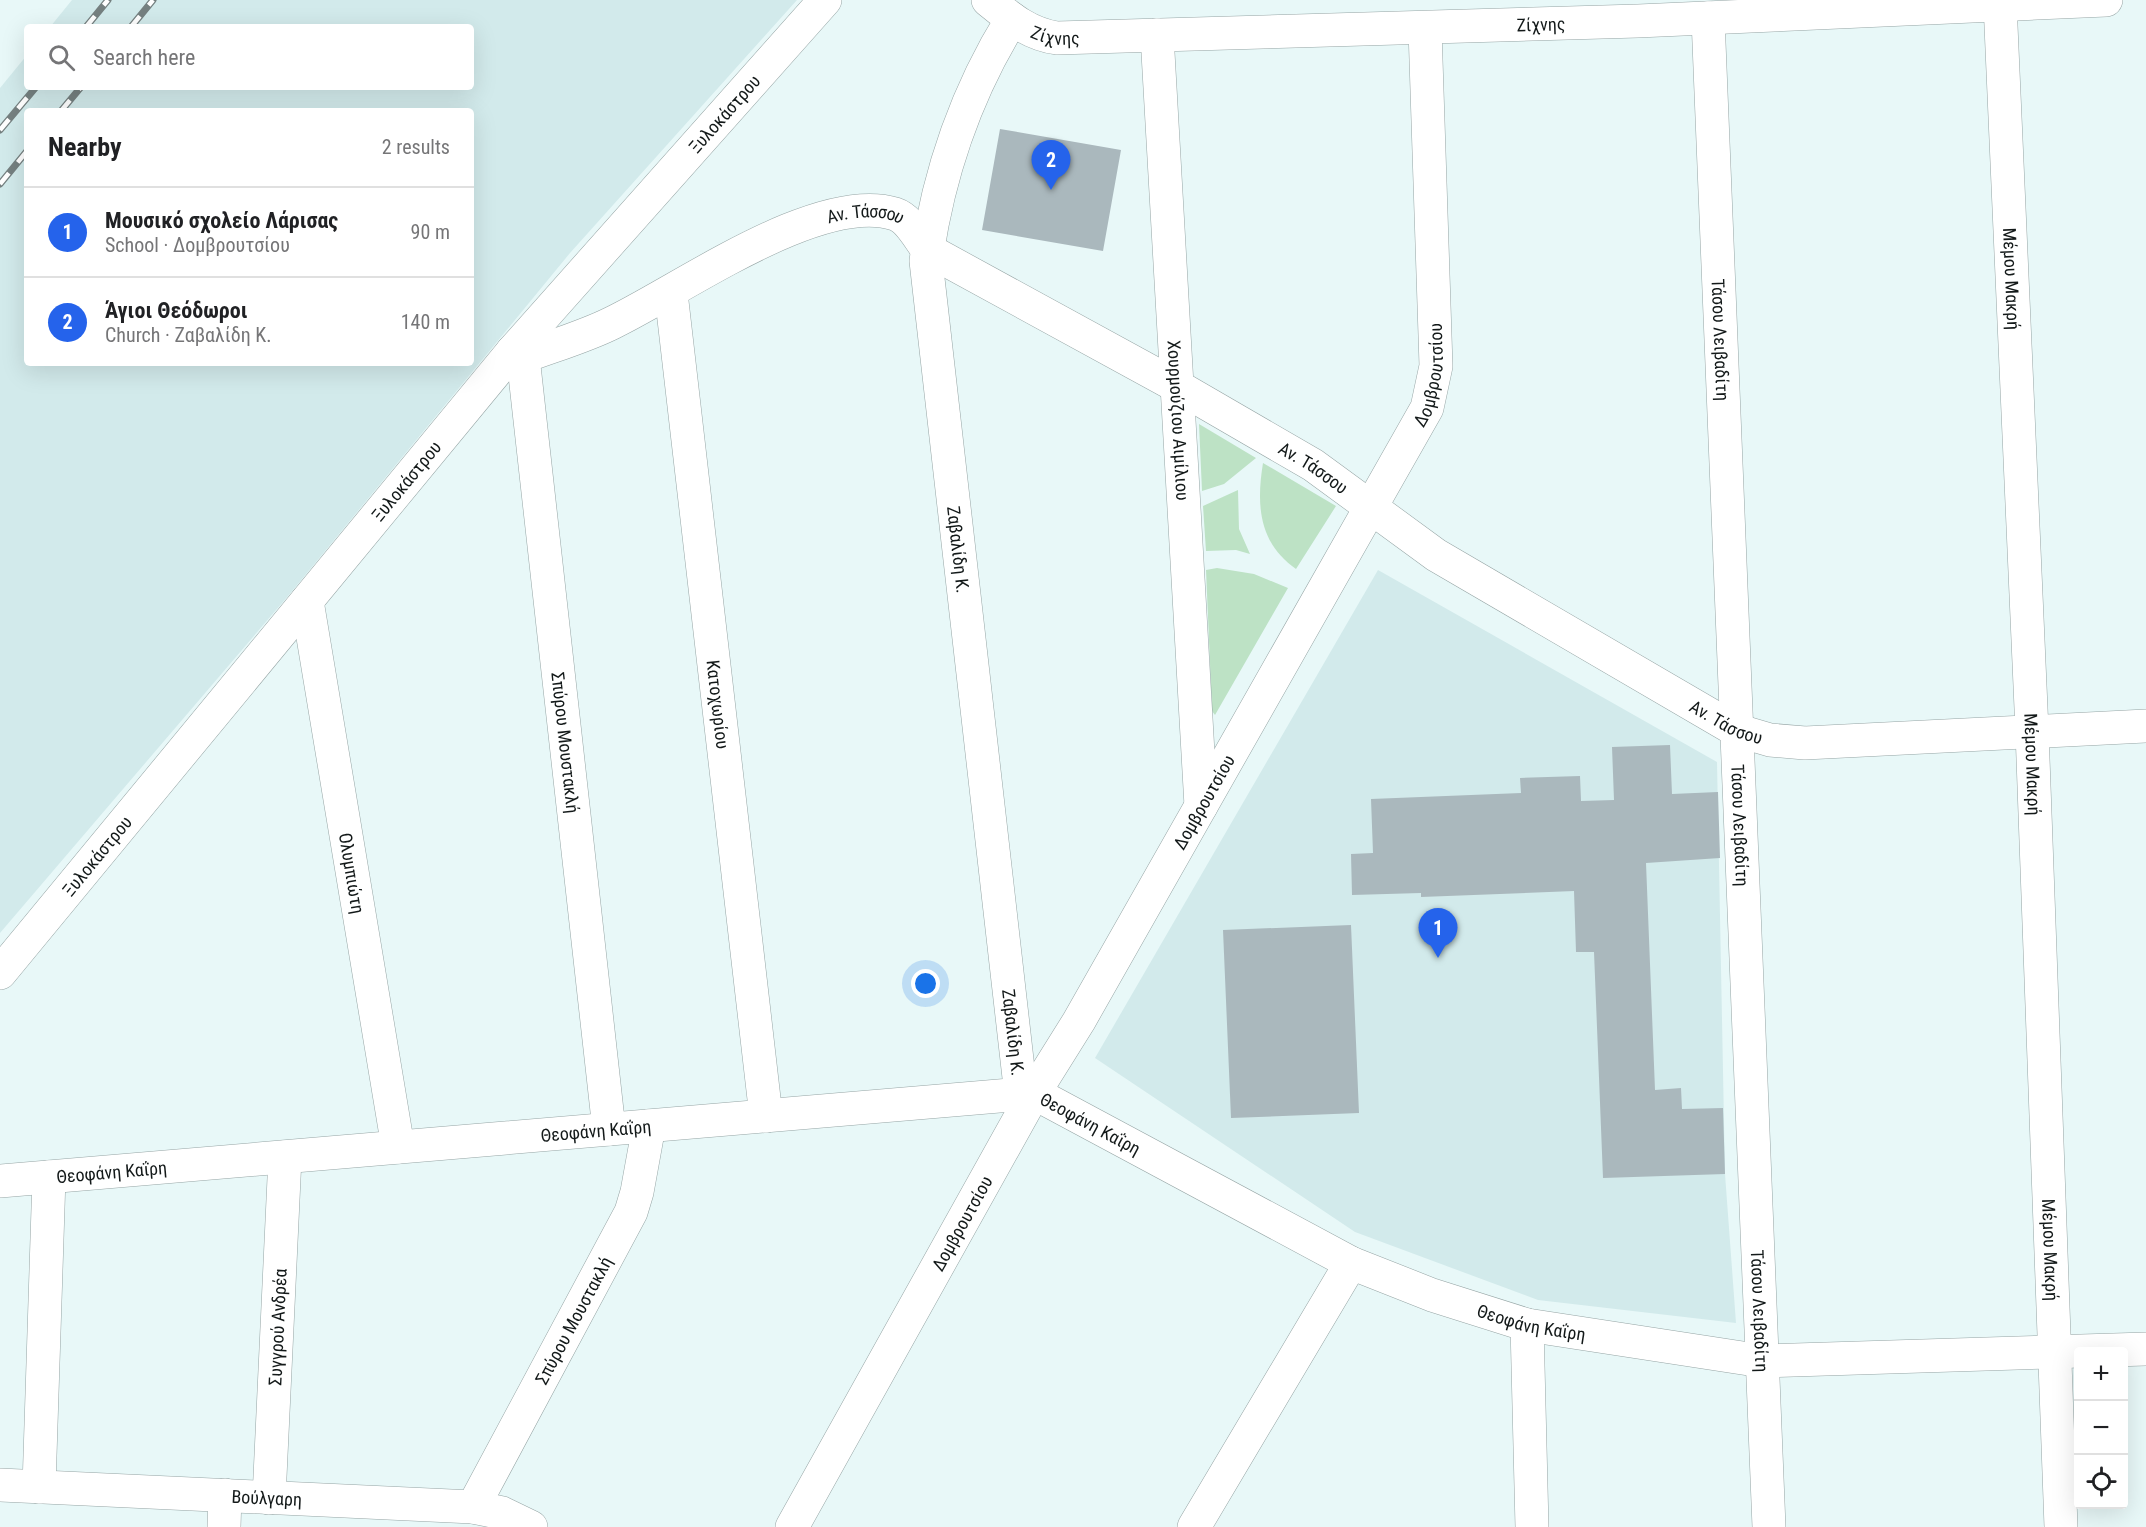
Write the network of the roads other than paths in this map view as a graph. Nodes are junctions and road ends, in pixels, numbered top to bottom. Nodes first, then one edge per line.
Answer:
1 (825, 0) edge
2 (2106, 0) edge
3 (2000, 3) junction
4 (1000, 10) edge
5 (1636, 11) edge
6 (1708, 18) junction
7 (1425, 29) junction
8 (1157, 34) junction
9 (928, 250) junction
10 (671, 293) junction
11 (517, 354) junction
12 (1175, 385) junction
13 (1372, 507) junction
14 (307, 601) junction
15 (2146, 726) edge
16 (1736, 730) junction
17 (2032, 731) junction
18 (1201, 806) junction
19 (0, 974) edge
20 (1027, 1094) junction
21 (766, 1116) junction
22 (649, 1126) junction
23 (609, 1129) junction
24 (398, 1147) junction
25 (285, 1157) junction
26 (49, 1177) junction
27 (0, 1181) edge
28 (1351, 1263) junction
29 (1527, 1325) junction
30 (2146, 1349) edge
31 (2056, 1352) junction
32 (1762, 1361) junction
33 (0, 1485) edge
34 (39, 1487) junction
35 (269, 1498) junction
36 (473, 1507) junction
37 (225, 1511) edge
38 (370, 1515) edge
39 (531, 1527) edge
40 (792, 1527) edge
41 (1194, 1527) edge
42 (1532, 1527) edge
43 (1769, 1527) edge
44 (2061, 1527) edge

1 - 11 street, Ξυλοκάστρου
2 - 3 street, Ζίχνης
3 - 6 street, Ζίχνης
3 - 17 street, Μέμου Μακρή
4 - 8 street, Ζίχνης
4 - 9 street, Ζαβαλίδη Κ.
5 - 6 street, Ζίχνης
5 - 7 street, Ζίχνης
6 - 16 street, Τάσου Λειβαδίτη
7 - 8 street, Ζίχνης
7 - 13 street, Δομβρουτσίου
8 - 12 street, Χουρμούζιου Αιμίλιου
9 - 10 street, Αν. Τάσσου
9 - 12 street, Αν. Τάσσου
9 - 20 street, Ζαβαλίδη Κ.
10 - 11 street, Αν. Τάσσου
10 - 21 street, Κατοχωρίου
11 - 14 street, Ξυλοκάστρου
11 - 23 street, Σπύρου Μουστακλή
12 - 13 street, Αν. Τάσσου
12 - 18 street, Χουρμούζιου Αιμίλιου
13 - 16 street, Αν. Τάσσου
13 - 18 street, Δομβρουτσίου
14 - 19 street, Ξυλοκάστρου
14 - 24 street, Ολυμπιώτη
15 - 17 street, Αν. Τάσσου
16 - 17 street, Αν. Τάσσου
16 - 32 street, Τάσου Λειβαδίτη
17 - 31 street, Μέμου Μακρή
18 - 20 street, Δομβρουτσίου
20 - 21 street, Θεοφάνη Καΐρη
20 - 28 street, Θεοφάνη Καΐρη
20 - 40 street, Δομβρουτσίου
21 - 22 street, Θεοφάνη Καΐρη
22 - 23 street, Θεοφάνη Καΐρη
22 - 36 street, Σπύρου Μουστακλή
23 - 24 street, Θεοφάνη Καΐρη
24 - 25 street, Θεοφάνη Καΐρη
25 - 26 street, Θεοφάνη Καΐρη
25 - 35 street, Συγγρού Ανδρέα
26 - 27 street, Θεοφάνη Καΐρη
26 - 34 street
28 - 29 street, Θεοφάνη Καΐρη
28 - 41 street
29 - 32 street, Θεοφάνη Καΐρη
29 - 42 street
30 - 31 street, Θεοφάνη Καΐρη
31 - 32 street, Θεοφάνη Καΐρη
31 - 44 street, Μέμου Μακρή
32 - 43 street, Τάσου Λειβαδίτη
33 - 34 street, Βούλγαρη
34 - 37 street, Βούλγαρη
35 - 37 street, Βούλγαρη
35 - 38 street, Βούλγαρη
36 - 38 street, Βούλγαρη
36 - 39 street, Βούλγαρη

